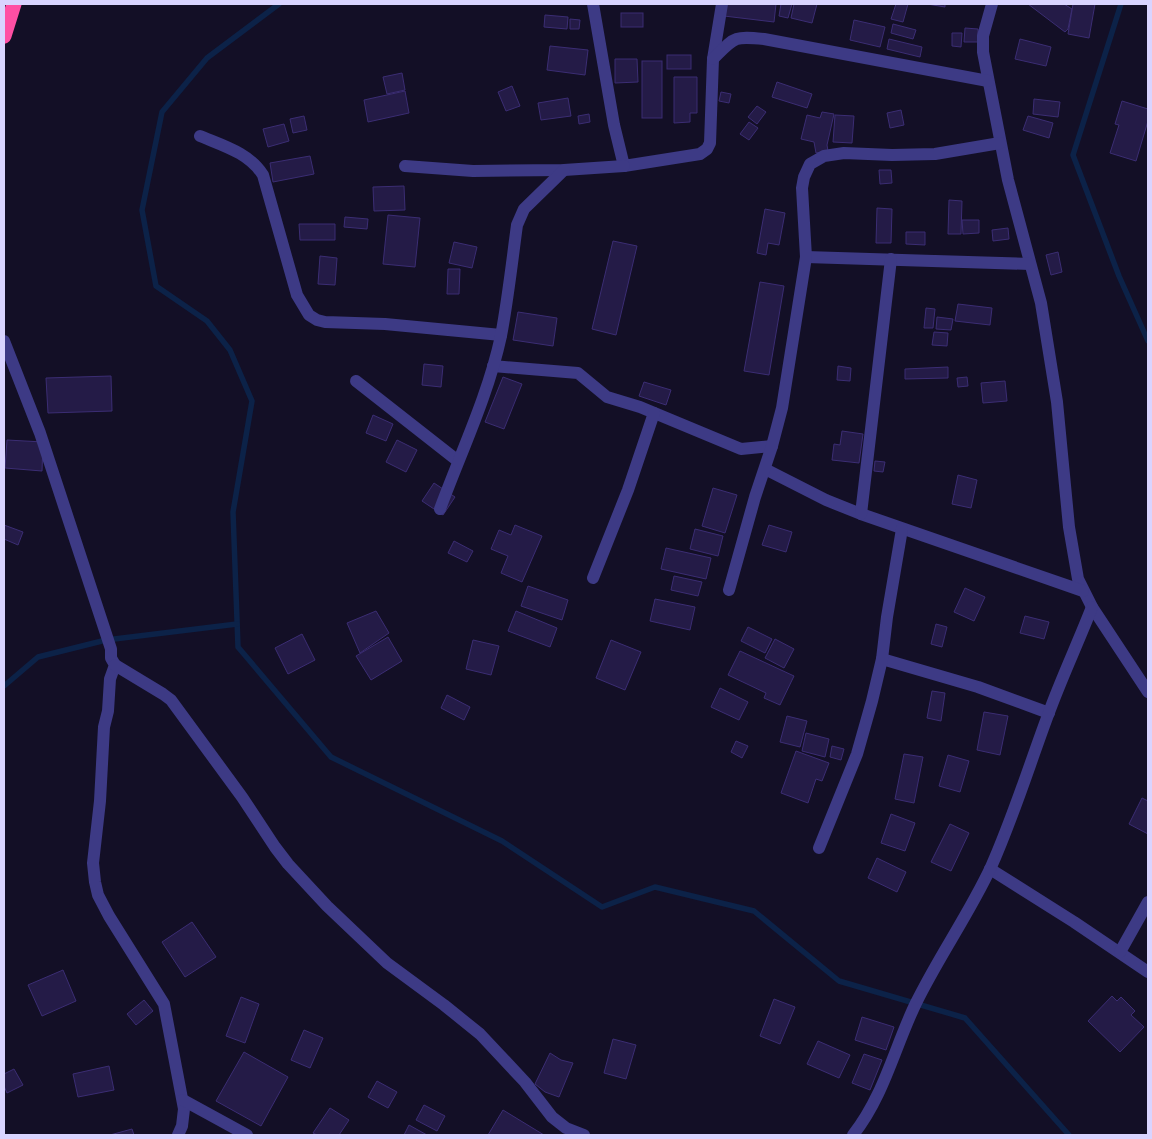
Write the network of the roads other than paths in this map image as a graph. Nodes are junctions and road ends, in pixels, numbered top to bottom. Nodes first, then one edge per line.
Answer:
1 (14, 4) edge
2 (593, 4) edge
3 (722, 4) edge
4 (992, 4) edge
5 (4, 36) edge
6 (713, 59) junction
7 (988, 81) junction
8 (200, 136) dead end
9 (1000, 143) junction
10 (405, 166) dead end
11 (624, 166) junction
12 (564, 170) junction
13 (806, 257) junction
14 (891, 259) junction
15 (1030, 264) junction
16 (501, 335) junction
17 (4, 341) edge
18 (492, 366) junction
19 (356, 381) dead end
20 (654, 413) junction
21 (772, 446) junction
22 (458, 461) junction
23 (765, 469) junction
24 (440, 510) dead end
25 (861, 514) junction
26 (902, 529) junction
27 (593, 578) dead end
28 (729, 590) dead end
29 (1083, 591) junction
30 (1092, 607) junction
31 (882, 659) junction
32 (115, 666) junction
33 (1148, 692) edge
34 (1049, 713) junction
35 (819, 848) dead end
36 (990, 869) junction
37 (1148, 902) edge
38 (1120, 952) junction
39 (1148, 972) edge
40 (182, 1100) junction
41 (178, 1135) edge
42 (247, 1135) edge
43 (584, 1135) edge
44 (853, 1135) edge

1 - 5 highway
2 - 11 street
3 - 6 street
4 - 7 street
6 - 7 street
6 - 11 street
7 - 9 street
8 - 16 street
9 - 13 street
9 - 15 street
10 - 12 street
11 - 12 street
12 - 16 street
13 - 14 street
13 - 21 street
14 - 15 street
14 - 25 street
15 - 29 street
16 - 18 street
17 - 32 street
18 - 20 street
18 - 22 street
19 - 22 street
20 - 21 street
20 - 27 street
21 - 23 street
22 - 24 street
23 - 25 street
23 - 28 street
25 - 26 street
26 - 29 street
26 - 31 street
29 - 30 street
30 - 33 street
30 - 34 street
31 - 34 street
31 - 35 street
32 - 40 street
32 - 43 street
34 - 36 street
36 - 38 street
36 - 44 street
37 - 38 street
38 - 39 street
40 - 41 street
40 - 42 street

